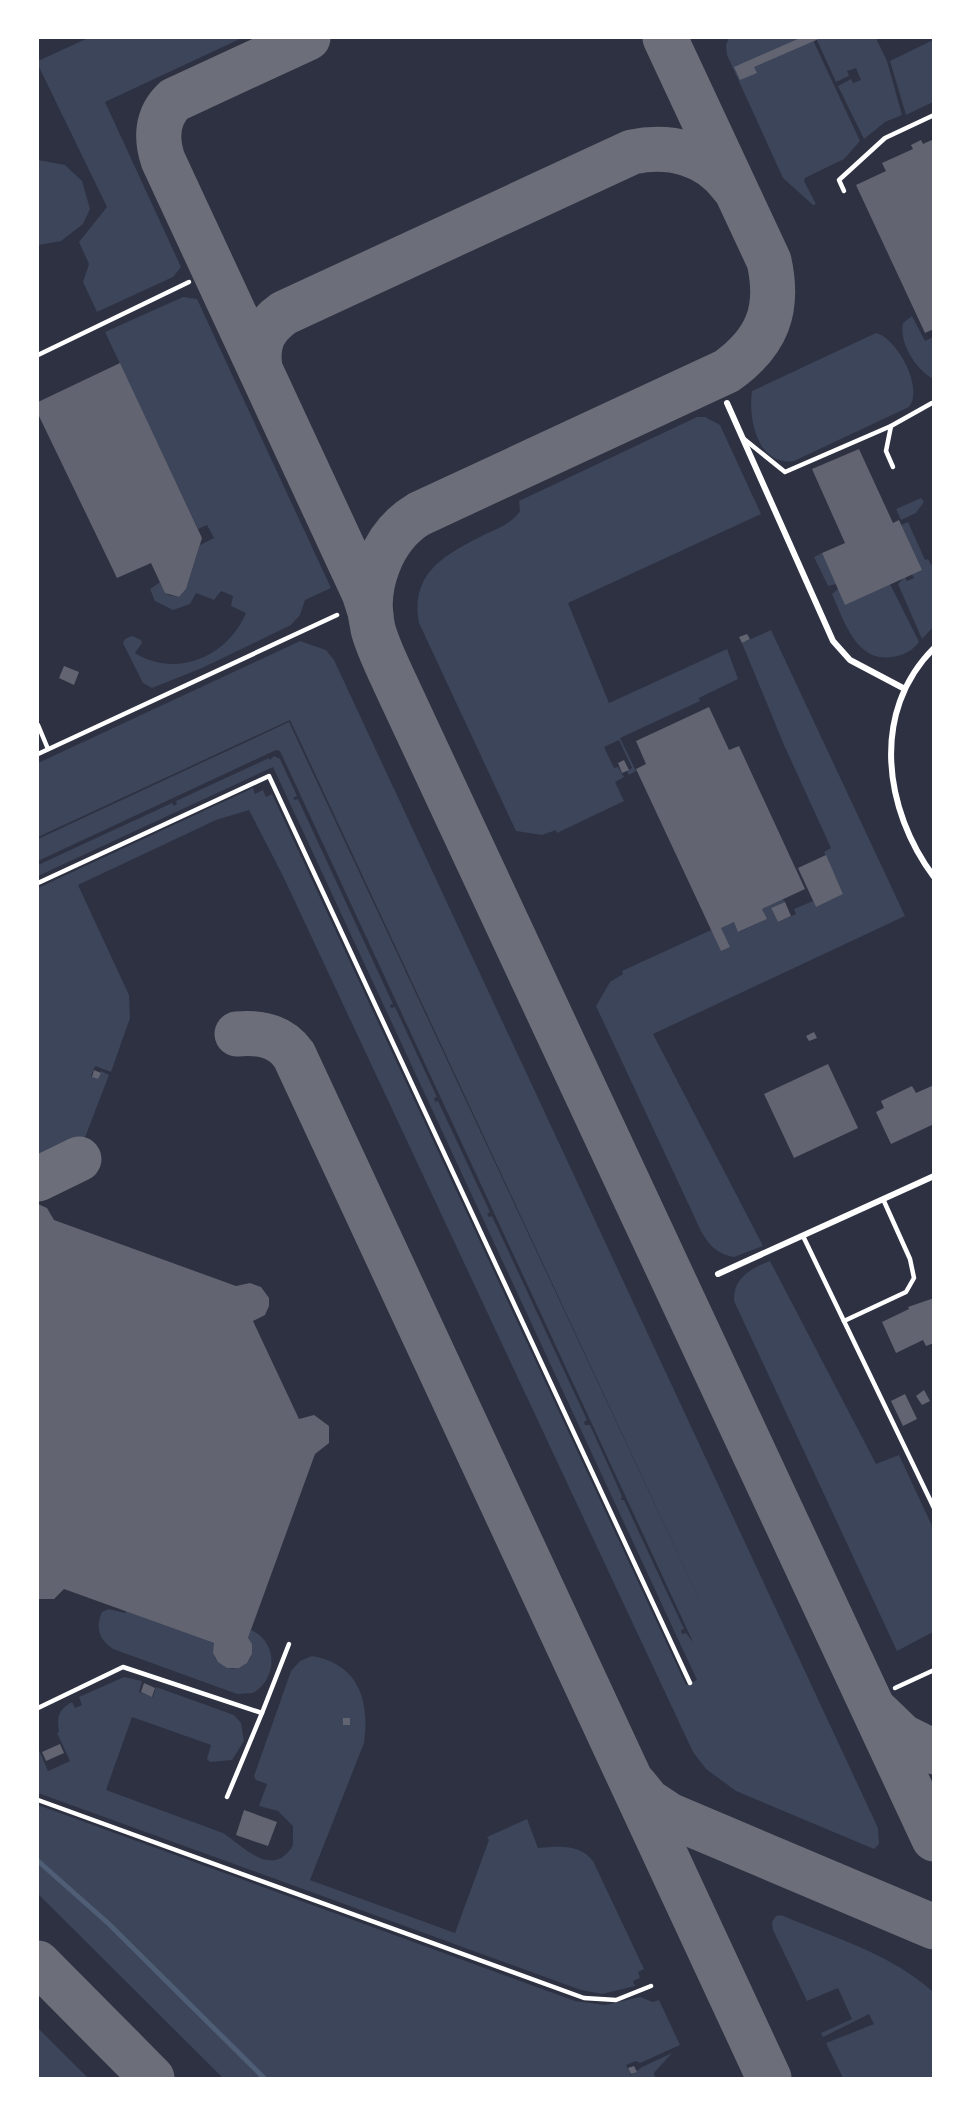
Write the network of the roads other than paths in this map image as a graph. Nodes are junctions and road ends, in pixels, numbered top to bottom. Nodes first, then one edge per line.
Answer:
1 (933, 115) edge
2 (844, 191) dead end
3 (189, 282) dead end
4 (38, 355) edge
5 (932, 403) dead end
6 (726, 404) dead end
7 (891, 426) junction
8 (742, 438) junction
9 (893, 467) dead end
10 (337, 615) dead end
11 (933, 648) edge
12 (903, 688) junction
13 (38, 725) edge
14 (48, 749) junction
15 (38, 754) edge
16 (933, 877) edge
17 (38, 883) edge
18 (933, 1176) edge
19 (883, 1199) junction
20 (802, 1236) junction
21 (718, 1274) dead end
22 (844, 1321) junction
23 (933, 1508) edge
24 (289, 1644) dead end
25 (933, 1671) edge
26 (690, 1683) dead end
27 (895, 1688) dead end
28 (38, 1708) edge
29 (262, 1713) junction
30 (227, 1797) dead end
31 (38, 1800) edge
32 (651, 1986) dead end

1 - 2 lane
3 - 4 lane
5 - 7 lane
6 - 8 street
7 - 8 lane
7 - 9 lane
8 - 12 street
10 - 14 lane
11 - 12 street
12 - 16 street
13 - 14 lane
14 - 15 lane
17 - 26 lane
18 - 19 street
19 - 20 street
19 - 22 lane
20 - 21 street
20 - 22 lane
22 - 23 lane
24 - 29 lane
25 - 27 lane
28 - 29 lane
29 - 30 lane
31 - 32 lane

